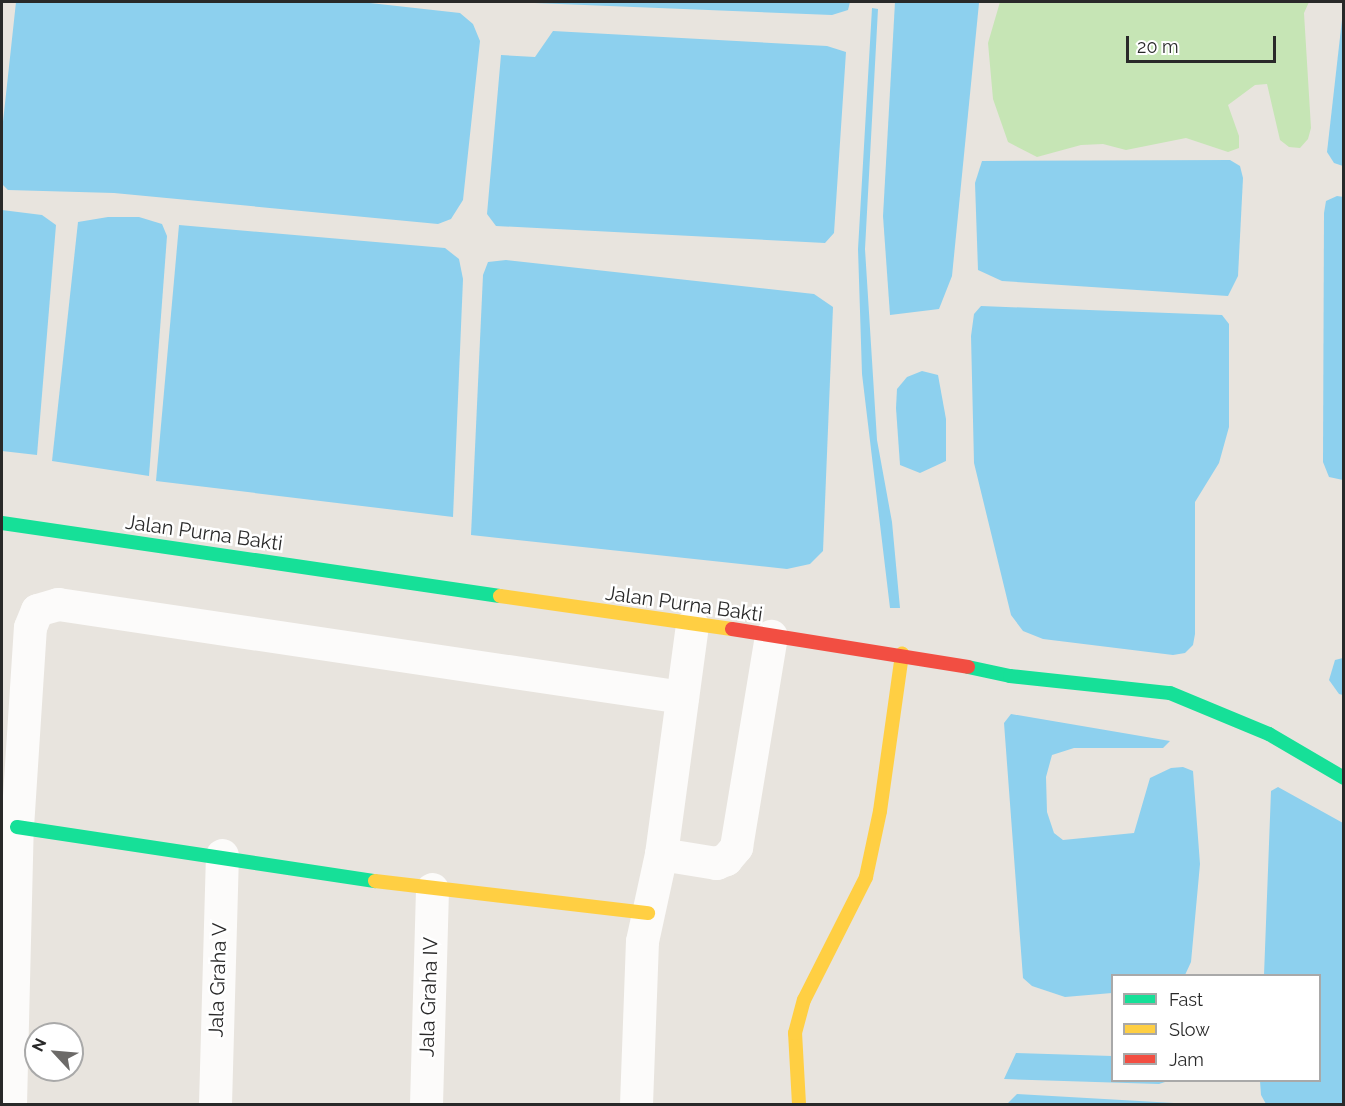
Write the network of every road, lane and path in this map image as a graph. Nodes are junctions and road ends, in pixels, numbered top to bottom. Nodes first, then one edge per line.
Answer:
1 (2, 523) edge
2 (692, 625) junction
3 (771, 636) junction
4 (902, 654) junction
5 (682, 697) junction
6 (1344, 778) edge
7 (17, 827) junction
8 (661, 854) junction
9 (222, 855) junction
10 (432, 889) junction
11 (648, 913) junction
12 (10, 1104) edge
13 (215, 1104) edge
14 (426, 1104) edge
15 (636, 1104) edge
16 (799, 1104) edge

1 - 2 street, Jalan Purna Bakti
2 - 3 street, Jalan Purna Bakti
2 - 5 street
3 - 4 street, Jalan Purna Bakti
3 - 8 street
4 - 6 street, Jalan Purna Bakti
4 - 16 street
5 - 7 street
5 - 8 street
7 - 9 street
7 - 12 street
8 - 11 street
9 - 10 street
9 - 13 street, Jala Graha V
10 - 11 street
10 - 14 street, Jala Graha IV
11 - 15 street

